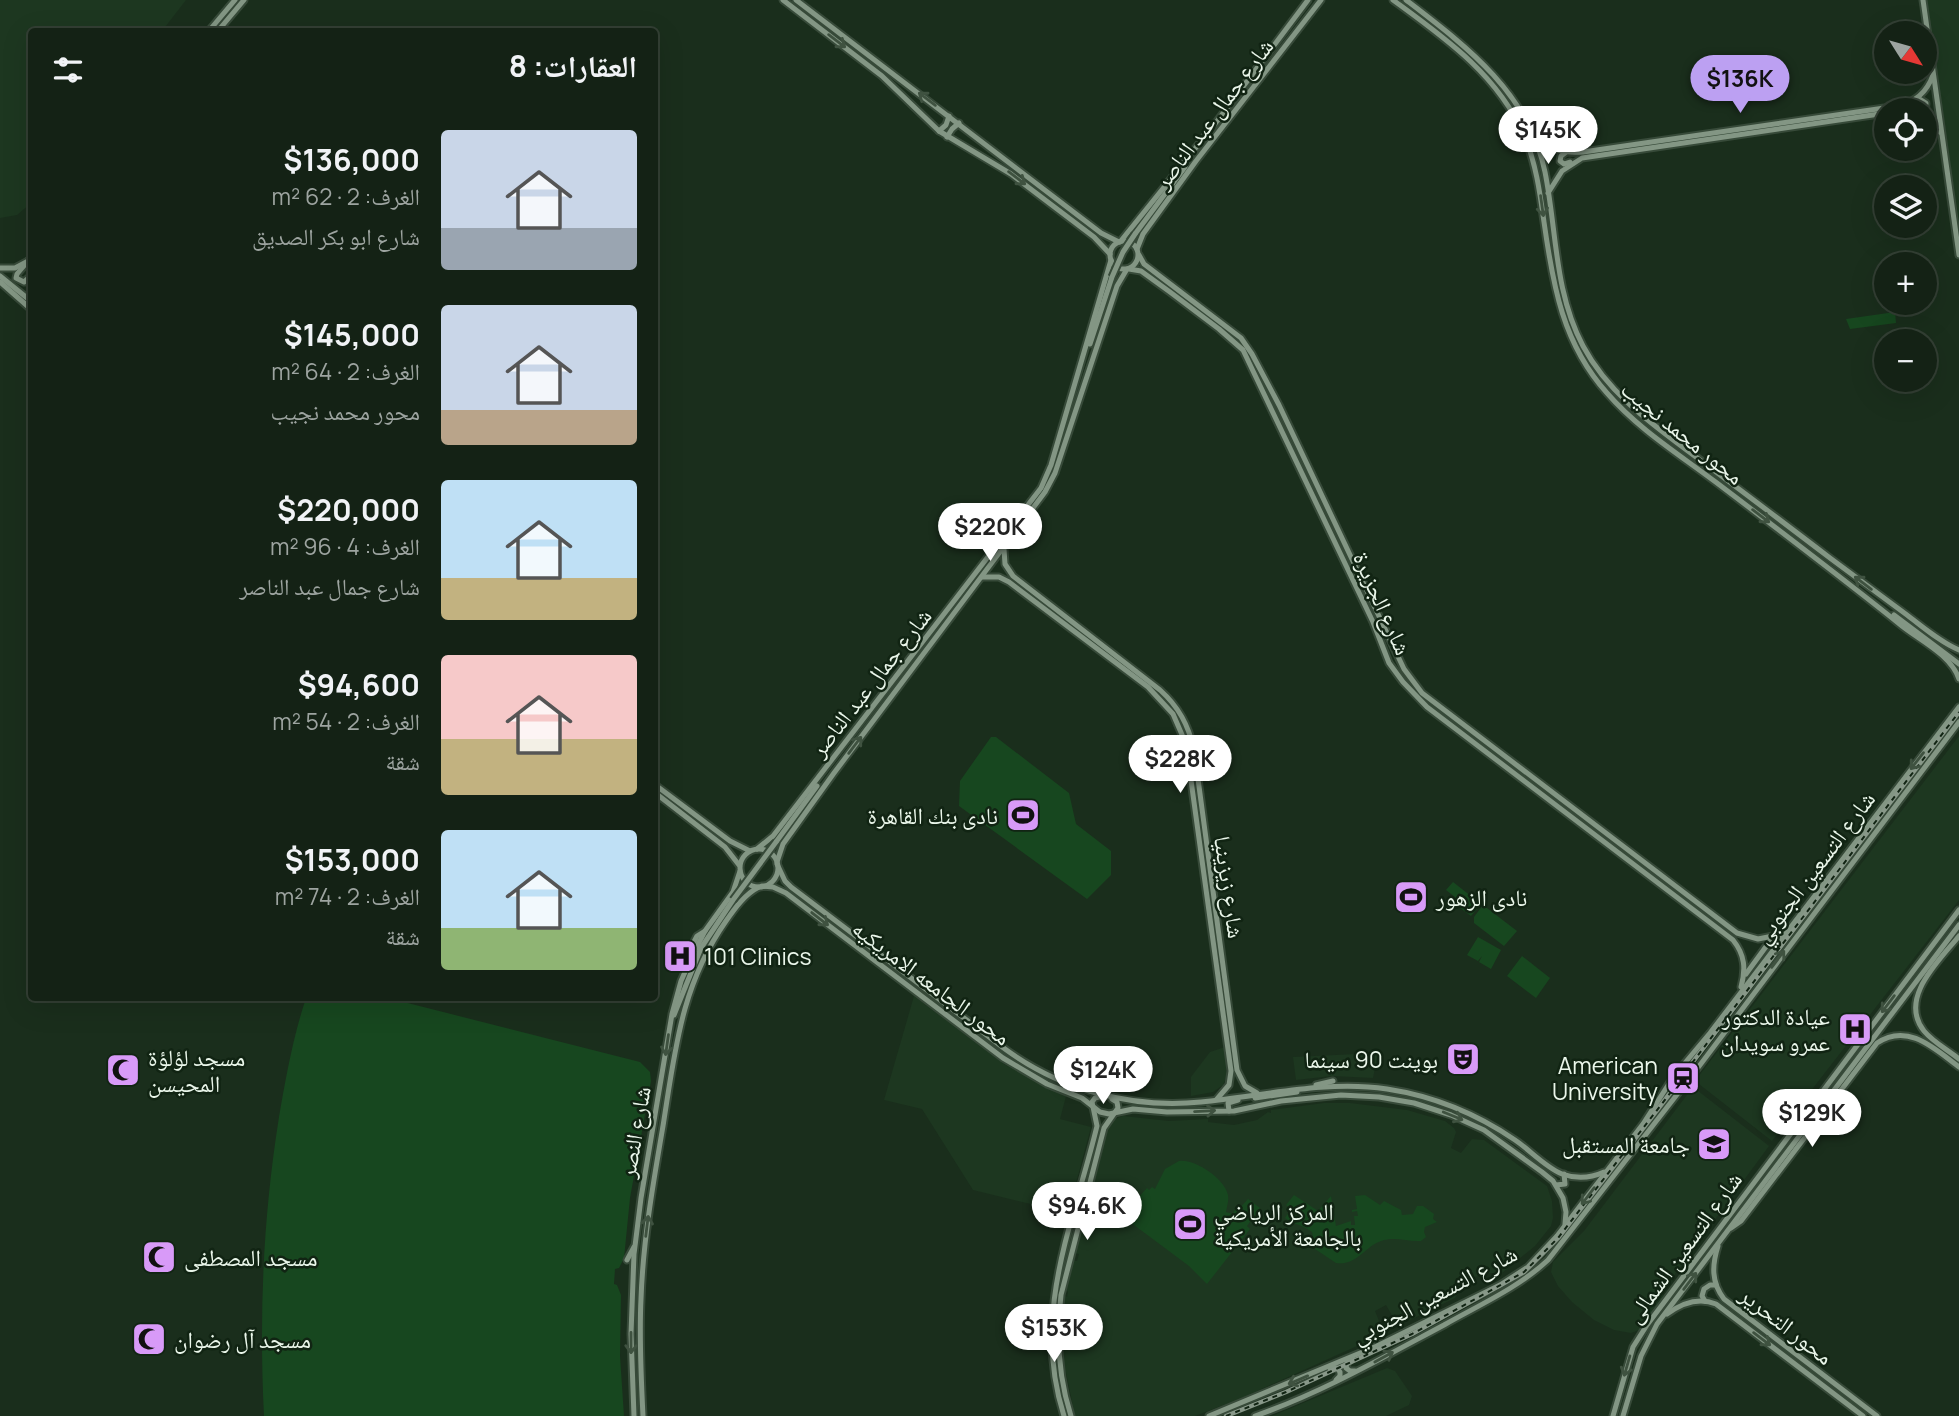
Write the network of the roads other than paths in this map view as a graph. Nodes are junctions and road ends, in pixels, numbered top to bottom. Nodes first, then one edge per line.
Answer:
1 (235, 0) edge
2 (244, 0) edge
3 (783, 0) edge
4 (796, 0) edge
5 (1314, 0) edge
6 (1393, 0) edge
7 (1406, 0) edge
8 (1923, 0) edge
9 (1926, 21) edge
10 (211, 28) edge
11 (220, 28) edge
12 (1929, 84) edge
13 (1934, 84) edge
14 (1917, 98) edge
15 (1874, 110) edge
16 (1874, 114) edge
17 (949, 116) junction
18 (959, 123) junction
19 (1800, 123) junction
20 (1937, 128) edge
21 (939, 131) junction
22 (1942, 134) junction
23 (947, 137) junction
24 (1697, 138) junction
25 (1541, 140) dead end
26 (1565, 153) junction
27 (1541, 156) junction
28 (1533, 160) junction
29 (1574, 162) junction
30 (1545, 171) junction
31 (1538, 184) junction
32 (1548, 194) junction
33 (1136, 235) junction
34 (1108, 237) junction
35 (1120, 242) junction
36 (1103, 245) junction
37 (1138, 252) junction
38 (1959, 255) edge
39 (1110, 257) junction
40 (28, 261) edge
41 (28, 262) edge
42 (1144, 264) junction
43 (0, 268) edge
44 (1128, 269) junction
45 (1141, 271) junction
46 (0, 276) edge
47 (28, 278) edge
48 (1113, 278) junction
49 (0, 282) edge
50 (28, 298) edge
51 (28, 306) edge
52 (1236, 338) junction
53 (1718, 474) junction
54 (1716, 483) junction
55 (1733, 485) junction
56 (1733, 495) junction
57 (1339, 541) junction
58 (1004, 549) junction
59 (1842, 561) dead end
60 (1835, 562) junction
61 (1006, 568) junction
62 (982, 577) junction
63 (999, 577) junction
64 (1842, 578) junction
65 (1844, 586) dead end
66 (1882, 597) junction
67 (1875, 603) junction
68 (1098, 647) junction
69 (1959, 651) edge
70 (1958, 661) edge
71 (1956, 674) edge
72 (1959, 707) edge
73 (1435, 709) junction
74 (1959, 722) edge
75 (658, 787) edge
76 (658, 795) edge
77 (1885, 802) junction
78 (1894, 807) junction
79 (1878, 810) junction
80 (1887, 816) junction
81 (776, 844) junction
82 (1614, 845) junction
83 (740, 847) junction
84 (753, 850) junction
85 (732, 855) junction
86 (777, 863) junction
87 (740, 869) junction
88 (785, 881) junction
89 (1669, 882) junction
90 (760, 887) junction
91 (1663, 887) junction
92 (735, 889) junction
93 (780, 890) junction
94 (746, 896) junction
95 (735, 901) junction
96 (1959, 910) edge
97 (825, 913) junction
98 (835, 915) dead end
99 (1959, 925) edge
100 (705, 931) junction
101 (1215, 933) junction
102 (1783, 934) junction
103 (1959, 936) edge
104 (1773, 937) junction
105 (841, 942) dead end
106 (849, 942) junction
107 (1745, 944) junction
108 (684, 961) dead end
109 (1744, 977) junction
110 (691, 986) junction
111 (1759, 986) junction
112 (1910, 990) junction
113 (1740, 992) junction
114 (1917, 993) junction
115 (1759, 996) dead end
116 (1229, 1011) junction
117 (1235, 1017) dead end
118 (964, 1018) junction
119 (671, 1020) junction
120 (1919, 1022) junction
121 (959, 1025) junction
122 (1925, 1032) junction
123 (1909, 1036) junction
124 (1919, 1039) junction
125 (1875, 1041) junction
126 (1959, 1059) edge
127 (1959, 1067) edge
128 (1234, 1070) junction
129 (1333, 1081) dead end
130 (1383, 1087) junction
131 (1306, 1089) junction
132 (1084, 1090) junction
133 (1395, 1091) junction
134 (1260, 1094) junction
135 (1107, 1096) junction
136 (1379, 1097) junction
137 (1082, 1098) junction
138 (1393, 1099) junction
139 (1129, 1100) junction
140 (1215, 1101) junction
141 (1425, 1106) junction
142 (1093, 1107) junction
143 (1133, 1109) junction
144 (1229, 1111) junction
145 (1115, 1112) junction
146 (1433, 1114) dead end
147 (1097, 1123) junction
148 (1105, 1123) junction
149 (1810, 1126) junction
150 (1634, 1150) junction
151 (1640, 1155) dead end
152 (1767, 1163) junction
153 (1774, 1169) junction
154 (1607, 1170) junction
155 (1762, 1171) junction
156 (1564, 1174) junction
157 (1769, 1176) junction
158 (1556, 1185) junction
159 (1565, 1226) junction
160 (1730, 1228) junction
161 (1719, 1242) junction
162 (635, 1244) junction
163 (627, 1260) dead end
164 (1716, 1285) junction
165 (626, 1297) dead end
166 (1705, 1301) junction
167 (631, 1313) junction
168 (1661, 1318) junction
169 (646, 1333) dead end
170 (640, 1343) junction
171 (1354, 1356) junction
172 (1056, 1365) junction
173 (1329, 1368) junction
174 (1357, 1371) junction
175 (1058, 1379) junction
176 (1331, 1384) junction
177 (634, 1416) edge
178 (643, 1416) edge
179 (1064, 1416) edge
180 (1071, 1416) edge
181 (1209, 1416) edge
182 (1255, 1416) edge
183 (1613, 1416) edge
184 (1623, 1416) edge
185 (1863, 1416) edge
186 (1877, 1416) edge

1 - 10 main road
2 - 11 main road
3 -> 21 main road
17 -> 4 main road
5 - 33 main road, شارع جمال عبد الناصر
5 - 33 main road, شارع جمال عبد الناصر
6 - 28 main road, محور محمد نجيب
7 - 27 main road, محور محمد نجيب
8 - 9 main road
12 - 14 main road
13 - 22 main road
15 - 19 main road
16 - 19 main road
17 - 18 main road
17 - 21 main road
18 - 23 main road
18 - 34 main road
19 - 24 main road
20 - 22 main road
21 - 23 main road
22 - 38 main road
23 -> 36 main road
24 - 26 main road
24 - 29 main road
25 - 26 main road
26 - 29 main road
27 - 28 main road
27 - 30 main road, محور محمد نجيب
28 - 31 main road, محور محمد نجيب
29 - 32 main road
30 - 31 main road
30 - 32 main road, محور محمد نجيب
31 -> 54 main road, محور محمد نجيب
32 - 53 main road, محور محمد نجيب
33 - 35 main road
33 - 37 main road
33 - 48 main road, bridge
34 - 35 main road
34 - 36 main road
35 - 37 main road
35 - 39 main road
36 - 39 main road
37 - 42 main road, شارع الجزيرة
37 - 44 main road
39 - 44 main road
39 - 48 main road
40 - 43 main road
41 - 47 main road
42 - 45 main road
42 - 52 main road, شارع الجزيرة
44 - 45 main road, شارع الجزيرة
44 - 48 main road
45 - 52 main road, شارع الجزيرة
46 - 50 main road
48 - 58 main road, شارع جمال عبد الناصر
48 - 81 main road, شارع جمال عبد الناصر
49 - 51 main road
52 - 57 main road, شارع الجزيرة
53 - 54 main road
53 - 55 main road, محور محمد نجيب
54 - 56 main road, محور محمد نجيب
55 - 56 main road
55 - 60 main road, محور محمد نجيب
56 -> 64 main road, محور محمد نجيب
57 - 73 main road, شارع الجزيرة
57 - 73 main road, شارع الجزيرة
58 - 61 main road
58 - 62 main road, شارع جمال عبد الناصر
59 - 60 main road
66 -> 60 main road, محور محمد نجيب
61 - 63 main road
61 - 68 main road, شارع زيزينيا
62 - 63 main road
81 -> 62 main road, شارع جمال عبد الناصر
63 - 68 main road, شارع زيزينيا
64 - 65 main road
64 - 67 main road, محور محمد نجيب
66 - 69 main road, محور محمد نجيب
66 - 70 main road, محور محمد نجيب
67 - 70 main road, محور محمد نجيب
67 - 71 main road, محور محمد نجيب
68 - 101 main road, شارع زيزينيا
72 -> 77 main road, شارع التسعين الجنوبي
73 - 82 main road, شارع الجزيرة
74 - 78 main road, شارع التسعين الجنوبي
75 - 83 main road
76 - 85 main road
77 - 78 main road
77 - 79 main road, شارع التسعين الجنوبي
78 - 80 main road, شارع التسعين الجنوبي
79 - 80 main road
79 - 102 main road, شارع التسعين الجنوبي
111 -> 80 main road, شارع التسعين الجنوبي
81 - 84 main road
81 - 86 main road
81 - 95 main road, bridge
82 - 89 main road, شارع الجزيرة
82 - 91 main road, شارع الجزيرة
83 - 84 main road
83 - 85 main road
84 - 86 main road
84 - 87 main road
85 - 87 main road
86 - 88 main road, محور الجامعه الامريكيه
86 - 90 main road
87 - 90 main road
87 - 92 main road, شارع النصر
88 - 93 main road
88 - 97 main road, محور الجامعه الامريكيه
89 - 91 main road
89 - 107 main road, شارع الجزيرة
90 - 93 main road, محور الجامعه الامريكيه
90 - 94 main road, شارع النصر
91 - 107 main road, شارع الجزيرة
92 - 94 main road
92 - 100 main road, شارع النصر
93 -> 106 main road, محور الجامعه الامريكيه
94 - 110 main road, شارع النصر
95 - 110 main road
95 - 119 main road
96 -> 152 main road, شارع التسعين الشمالى
97 - 98 main road
97 - 118 main road, محور الجامعه الامريكيه
99 - 112 main road
100 - 108 main road
100 - 119 main road, شارع النصر
101 - 116 main road, شارع زيزينيا
101 - 128 main road, شارع زيزينيا
102 - 104 main road
102 - 113 main road, شارع التسعين الجنوبي
103 - 114 main road
104 - 107 main road
104 - 109 main road
105 - 106 main road
106 - 121 main road, محور الجامعه الامريكيه
107 - 109 main road
109 - 113 main road
170 -> 110 main road, شارع النصر
111 - 115 main road
111 - 150 main road, شارع التسعين الجنوبي
112 - 114 main road
112 - 125 main road
113 - 154 main road, شارع التسعين الجنوبي
114 - 120 main road
116 - 117 main road
116 - 128 main road, شارع زيزينيا
118 - 121 main road
118 - 132 main road, محور الجامعه الامريكيه
119 -> 162 main road, شارع النصر
120 - 122 main road
120 - 123 main road
121 - 137 main road, محور الجامعه الامريكيه
122 - 124 main road
122 - 126 main road
123 - 124 main road
123 - 125 main road
124 - 127 main road
125 - 149 main road
128 - 134 main road
128 - 140 main road
129 - 131 main road
130 - 131 main road, محور الجامعه الامريكيه
130 - 133 main road, محور الجامعه الامريكيه
130 - 136 main road
131 - 134 main road, محور الجامعه الامريكيه
131 - 144 main road
132 - 135 main road, محور الجامعه الامريكيه
132 - 137 main road
133 - 138 main road
133 - 156 main road, محور الجامعه الامريكيه
134 - 140 main road, محور الجامعه الامريكيه
135 - 139 main road, محور الجامعه الامريكيه
135 - 142 main road
135 - 145 main road
136 - 138 main road, محور الجامعه الامريكيه
136 - 144 main road, محور الجامعه الامريكيه
137 - 142 main road, محور الجامعه الامريكيه
138 - 141 main road, محور الجامعه الامريكيه
139 - 140 main road, محور الجامعه الامريكيه
139 - 143 main road
141 - 146 main road
141 -> 158 main road, محور الجامعه الامريكيه
142 - 145 main road, محور الجامعه الامريكيه
142 - 147 main road
143 -> 144 main road, محور الجامعه الامريكيه
143 - 145 main road, محور الجامعه الامريكيه
145 - 148 main road
147 - 148 main road
147 - 172 main road
148 - 172 main road
149 - 153 main road, شارع التسعين الشمالى
149 - 160 main road
150 - 151 main road
174 -> 150 main road, شارع التسعين الجنوبي
152 - 153 main road
152 - 155 main road, شارع التسعين الشمالى
153 - 157 main road, شارع التسعين الشمالى
154 - 156 main road
154 -> 159 main road, شارع التسعين الجنوبي
155 - 157 main road
155 -> 183 main road, شارع التسعين الشمالى
156 - 158 main road
157 - 160 main road, شارع التسعين الشمالى
158 - 159 main road
159 - 171 main road, شارع التسعين الجنوبي
160 - 161 main road, شارع التسعين الشمالى
161 - 164 main road, محور التحرير
168 -> 161 main road, شارع التسعين الشمالى
162 - 163 main road
162 - 167 main road, شارع النصر
164 - 166 main road
164 - 186 main road, محور التحرير
165 - 167 main road
166 - 168 main road, محور التحرير
166 -> 185 main road, محور التحرير
167 -> 177 main road, شارع النصر
168 - 184 main road, شارع التسعين الشمالى
169 - 170 main road
170 - 178 main road, شارع النصر
171 - 173 main road, شارع التسعين الجنوبي
171 - 174 main road
172 - 175 main road
173 - 176 main road
173 -> 181 main road, شارع التسعين الجنوبي
174 - 176 main road, شارع التسعين الجنوبي
175 - 179 main road
175 - 180 main road
176 - 182 main road, شارع التسعين الجنوبي

